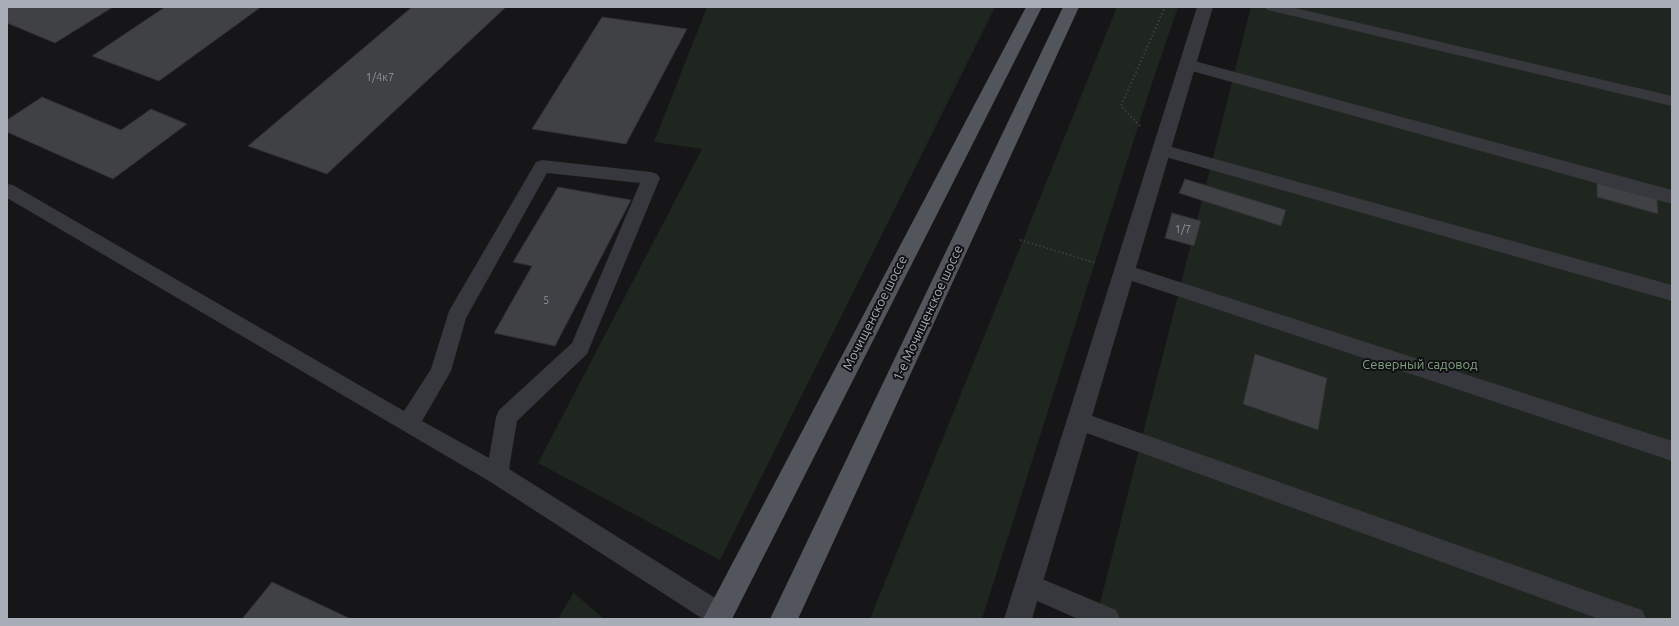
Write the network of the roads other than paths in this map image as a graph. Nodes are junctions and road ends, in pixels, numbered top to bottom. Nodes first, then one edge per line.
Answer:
1 (1034, 7) edge
2 (1071, 7) edge
3 (1205, 7) edge
4 (1272, 7) edge
5 (1187, 64) junction
6 (1672, 100) edge
7 (1161, 150) junction
8 (7, 190) edge
9 (1672, 197) edge
10 (1124, 271) junction
11 (1672, 293) edge
12 (1078, 420) junction
13 (408, 424) junction
14 (1672, 451) edge
15 (497, 474) junction
16 (1028, 585) junction
17 (720, 618) edge
18 (784, 619) edge
19 (1018, 619) edge
20 (1107, 619) edge
21 (1633, 619) edge

1 - 17 main road, Мочищенское шоссе
2 - 18 main road, 1-е Мочищенское шоссе
3 - 5 street
4 - 6 lane
5 - 7 street
5 - 9 lane
7 - 10 street
7 - 11 lane
8 - 13 lane
10 - 12 street
10 - 14 lane
12 - 16 street
12 - 21 lane
13 - 15 lane
13 - 15 lane
15 - 17 lane
16 - 19 street
16 - 20 lane

